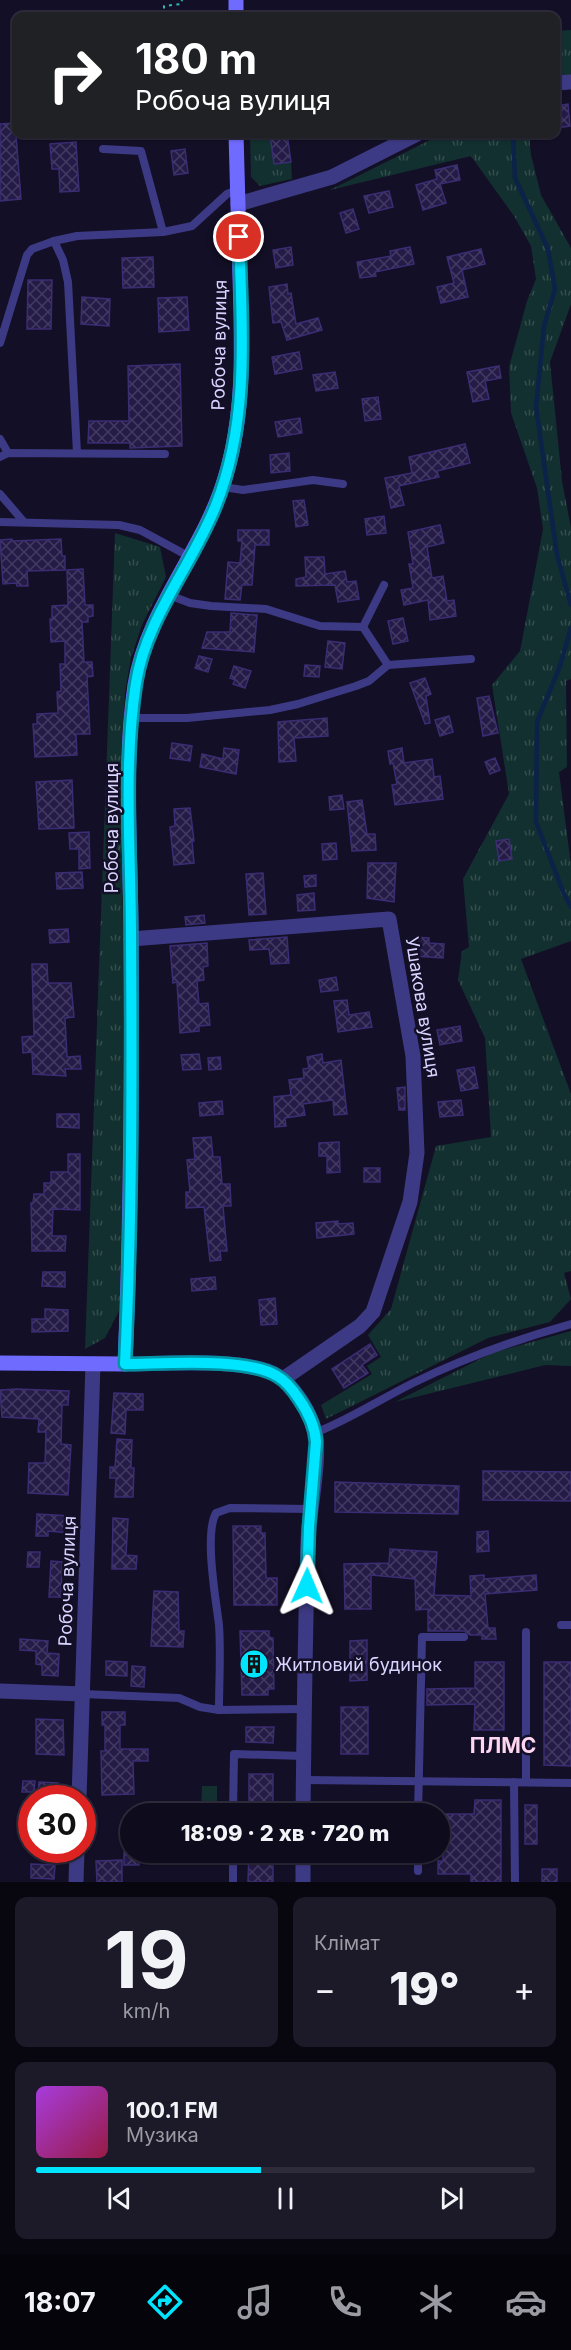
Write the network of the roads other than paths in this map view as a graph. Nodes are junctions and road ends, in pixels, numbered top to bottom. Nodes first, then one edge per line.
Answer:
1 (236, 138) edge
2 (409, 138) edge
3 (103, 149) dead end
4 (238, 197) junction
5 (163, 232) junction
6 (54, 241) junction
7 (0, 343) edge
8 (0, 440) edge
9 (77, 453) junction
10 (165, 454) dead end
11 (4, 455) edge
12 (343, 484) dead end
13 (222, 487) junction
14 (0, 494) edge
15 (0, 522) edge
16 (24, 522) junction
17 (190, 557) junction
18 (384, 585) dead end
19 (170, 595) junction
20 (363, 627) junction
21 (471, 659) dead end
22 (388, 665) junction
23 (132, 718) junction
24 (131, 939) junction
25 (571, 1324) edge
26 (0, 1363) edge
27 (93, 1364) junction
28 (125, 1364) junction
29 (283, 1379) junction
30 (315, 1433) junction
31 (310, 1509) junction
32 (561, 1625) dead end
33 (571, 1625) edge
34 (526, 1632) dead end
35 (464, 1637) dead end
36 (0, 1691) edge
37 (83, 1695) junction
38 (305, 1709) junction
39 (219, 1710) junction
40 (304, 1756) junction
41 (303, 1780) junction
42 (418, 1781) junction
43 (514, 1782) junction
44 (526, 1782) junction
45 (571, 1783) edge
46 (80, 1785) edge
47 (233, 1803) edge
48 (303, 1803) edge
49 (418, 1803) edge
50 (77, 1863) edge
51 (233, 1863) edge
52 (303, 1863) edge
53 (418, 1863) edge
54 (418, 1871) dead end
55 (76, 1882) edge
56 (232, 1882) edge
57 (303, 1882) edge
58 (515, 1882) edge

1 - 4 street, Робоча вулиця
2 - 4 street
3 - 5 lane
4 - 5 lane
4 - 13 street, Робоча вулиця
5 - 6 lane
6 - 7 lane
6 - 9 lane
8 - 11 lane
9 - 10 lane
9 - 11 lane
12 - 13 lane
13 - 17 street, Робоча вулиця
14 - 16 lane
15 - 16 lane
16 - 17 lane
17 - 19 street, Робоча вулиця
18 - 20 lane
19 - 20 lane
19 - 23 street, Робоча вулиця
20 - 22 lane
21 - 22 lane
22 - 23 lane
23 - 24 street, Робоча вулиця
24 - 28 street, Робоча вулиця
24 - 29 street, Ушакова вулиця
25 - 30 lane
26 - 27 street
27 - 28 street
27 - 37 street, Робоча вулиця
28 - 29 street
29 - 30 street
30 - 31 street
31 - 38 street
31 - 39 lane
32 - 33 lane
34 - 44 lane
35 - 42 lane
36 - 37 street
37 - 39 lane
37 - 46 street, Робоча вулиця
38 - 39 lane
38 - 40 street
40 - 41 street
40 - 47 lane
41 - 42 lane
41 - 48 street
42 - 43 lane
42 - 49 lane
43 - 44 lane
43 - 58 lane
44 - 45 lane
50 - 55 street
51 - 56 lane
52 - 57 street
53 - 54 lane

